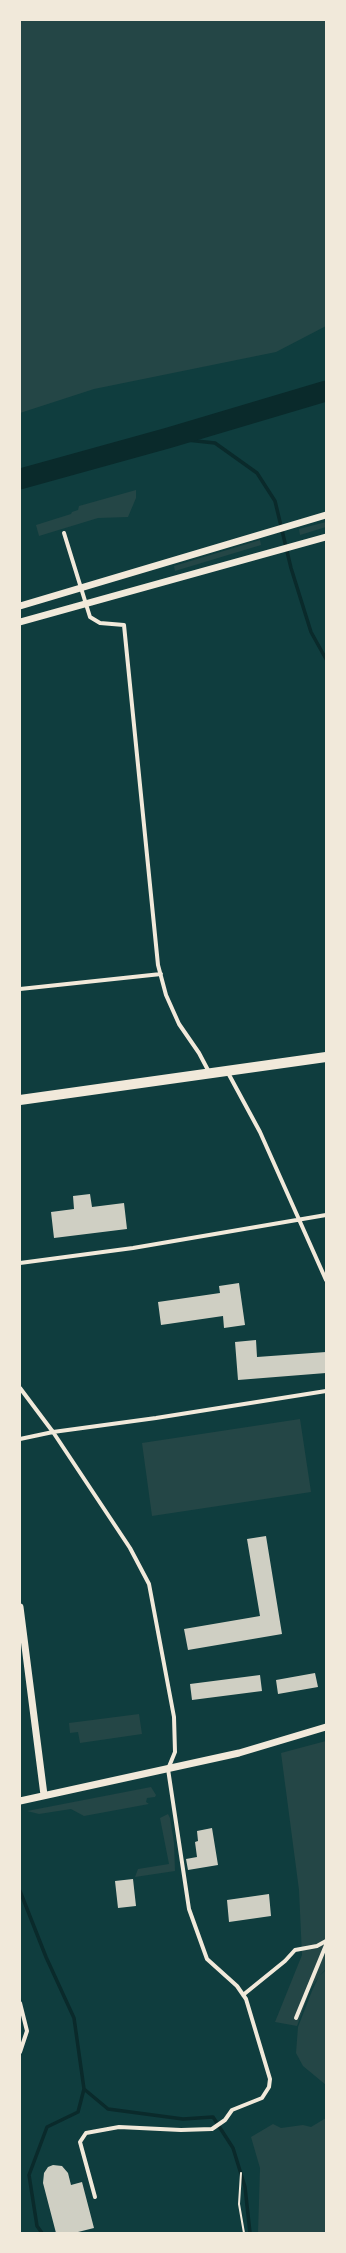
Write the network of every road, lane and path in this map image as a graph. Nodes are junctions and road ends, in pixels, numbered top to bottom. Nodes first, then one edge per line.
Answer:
1 (326, 516) edge
2 (64, 533) dead end
3 (326, 537) edge
4 (81, 589) junction
5 (85, 604) junction
6 (20, 606) edge
7 (20, 622) edge
8 (160, 974) junction
9 (20, 989) edge
10 (326, 1056) edge
11 (226, 1069) junction
12 (209, 1072) junction
13 (20, 1100) edge
14 (326, 1214) edge
15 (299, 1219) junction
16 (20, 1264) edge
17 (326, 1280) edge
18 (20, 1388) edge
19 (326, 1390) edge
20 (53, 1432) junction
21 (20, 1440) edge
22 (20, 1607) edge
23 (326, 1727) edge
24 (168, 1769) junction
25 (44, 1795) junction
26 (20, 1801) edge
27 (326, 1941) edge
28 (326, 1945) edge
29 (243, 1995) junction
30 (20, 2003) edge
31 (296, 2018) dead end
32 (20, 2052) edge
33 (241, 2173) dead end
34 (95, 2197) dead end
35 (244, 2233) edge

1 - 4 street
2 - 4 street
3 - 5 street
4 - 5 street
4 - 6 street
5 - 7 street
5 - 8 street
8 - 9 street
8 - 12 street
10 - 11 main road
11 - 12 main road
11 - 15 street
12 - 13 main road
14 - 15 street
15 - 16 street
15 - 17 street
18 - 20 street
19 - 20 street
20 - 21 street
20 - 24 street
22 - 25 street
23 - 24 street
24 - 25 street
24 - 29 street
25 - 26 street
27 - 29 street
28 - 31 street
29 - 34 street
30 - 32 street
33 - 35 path

